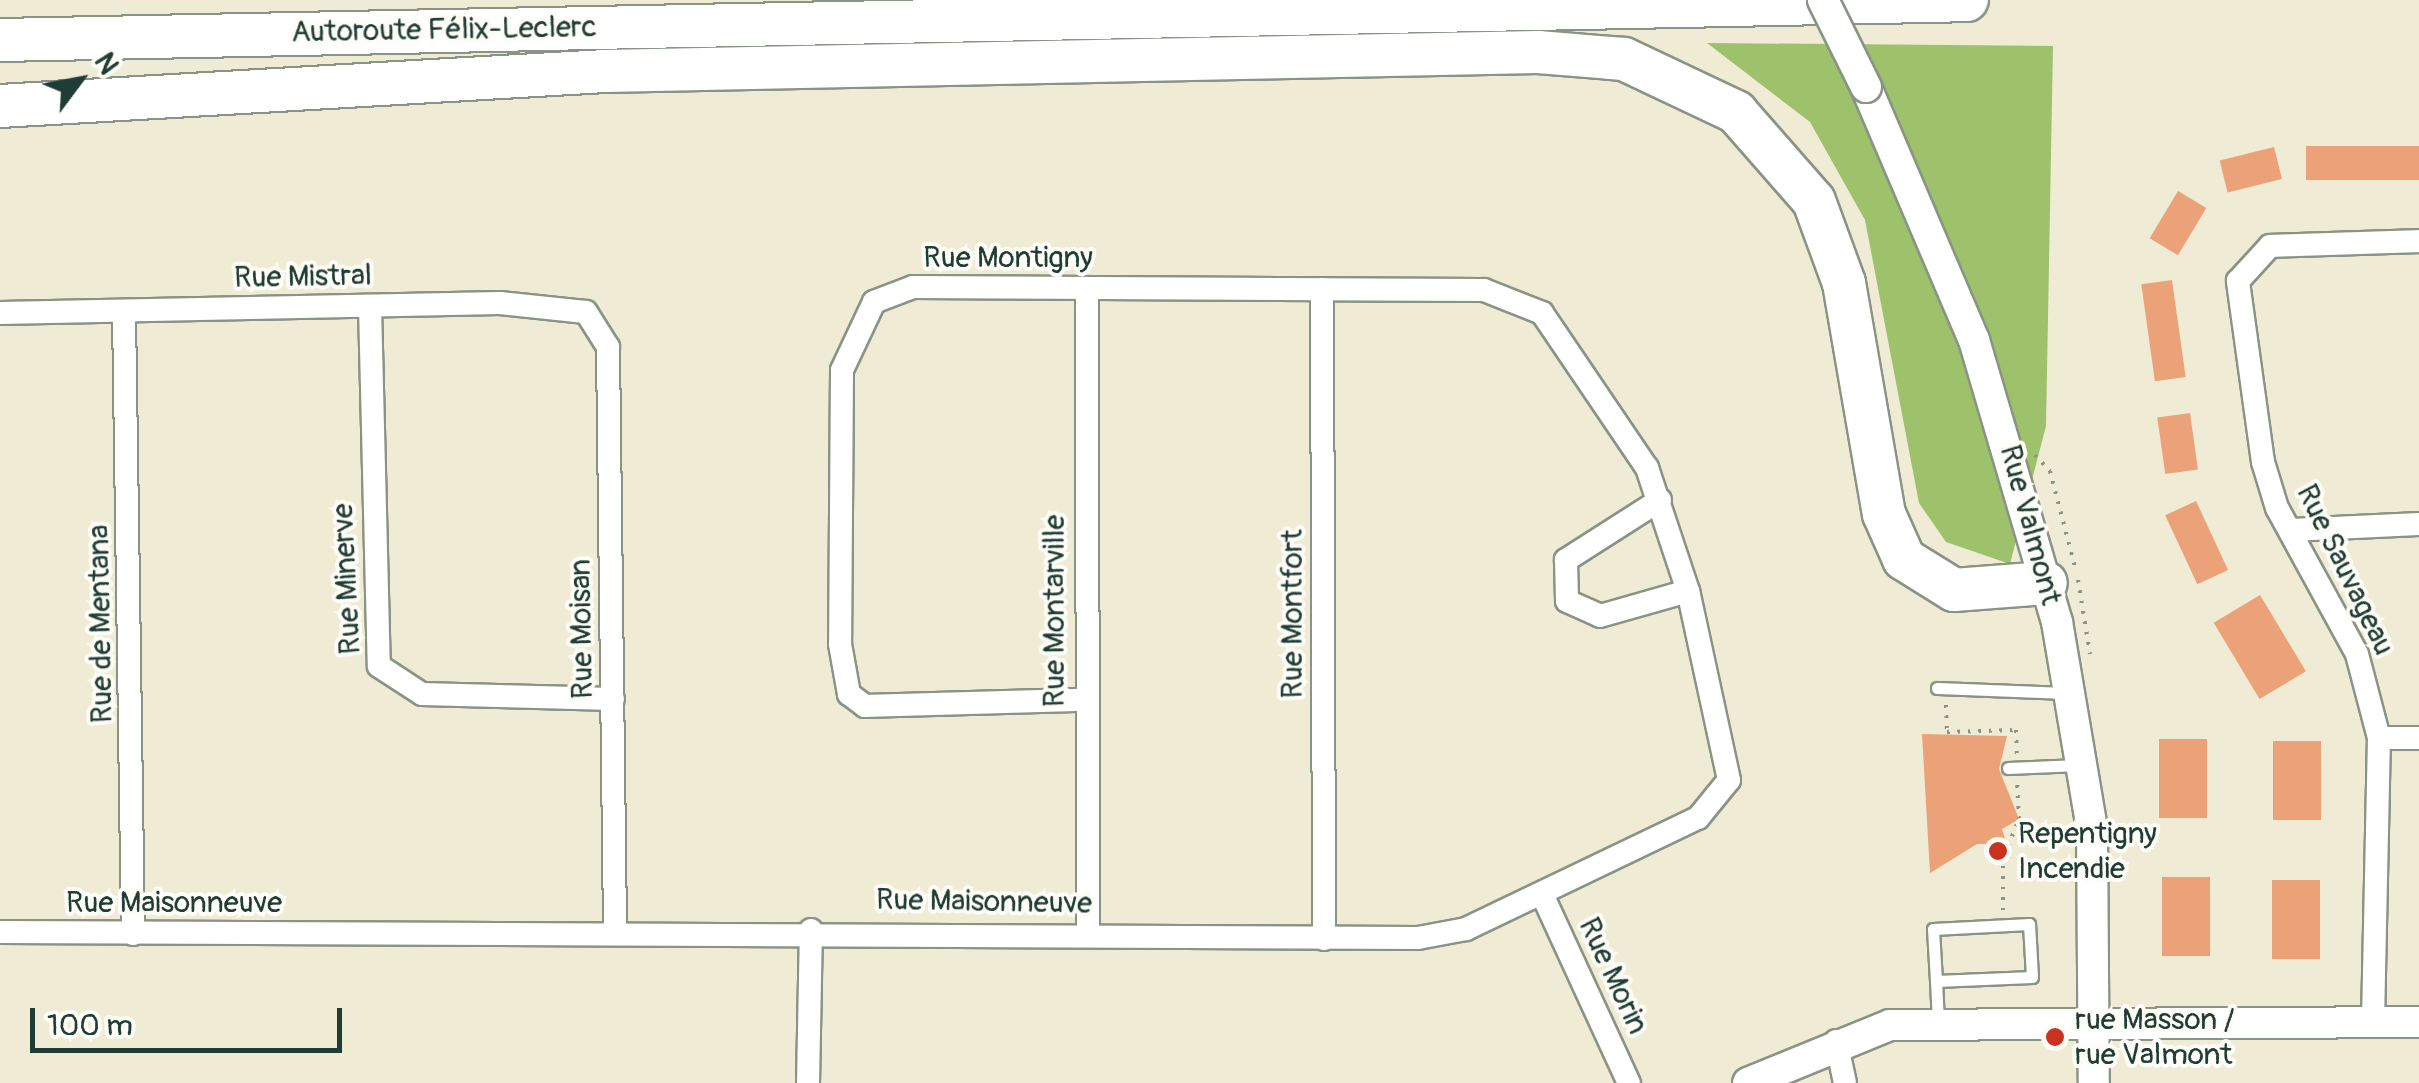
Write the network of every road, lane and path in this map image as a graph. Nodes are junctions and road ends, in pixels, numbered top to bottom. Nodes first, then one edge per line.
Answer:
1 (1823, 0) edge
2 (1967, 0) edge
3 (1409, 6) edge
4 (552, 28) junction
5 (0, 40) edge
6 (0, 79) edge
7 (0, 106) edge
8 (2419, 241) edge
9 (1088, 288) junction
10 (1322, 289) junction
11 (1484, 290) joint
12 (370, 306) junction
13 (124, 312) junction
14 (0, 314) edge
15 (600, 328) joint
16 (1660, 500) junction
17 (2419, 524) edge
18 (2291, 530) junction
19 (2046, 583) junction
20 (1688, 591) junction
21 (1936, 688) dead end
22 (2072, 692) junction
23 (613, 699) junction
24 (1084, 700) junction
25 (1946, 716) dead end
26 (2379, 738) junction
27 (2419, 738) edge
28 (2085, 765) junction
29 (2012, 768) joint
30 (2018, 802) dead end
31 (2008, 846) dead end
32 (2004, 860) dead end
33 (1542, 894) junction
34 (2003, 900) dead end
35 (811, 930) junction
36 (615, 931) junction
37 (0, 932) edge
38 (133, 934) junction
39 (1088, 934) junction
40 (1324, 939) junction
41 (1936, 981) junction
42 (2098, 1020) junction
43 (1938, 1022) junction
44 (2372, 1022) junction
45 (2419, 1022) edge
46 (1836, 1042) junction
47 (1755, 1082) edge
48 (808, 1083) edge
49 (1629, 1083) edge
50 (1844, 1083) edge
51 (2094, 1083) edge

1 - 19 street, Rue Valmont, bridge
2 - 3 highway, Autoroute Félix-Leclerc
3 - 4 highway, Autoroute Félix-Leclerc
4 - 5 highway, Autoroute Félix-Leclerc
4 - 6 highway
7 - 19 highway
8 - 18 street, Rue Sauvageau
9 - 10 street, Rue Montigny
9 - 24 street, Rue Montarville
9 - 24 street, Rue Montigny
10 - 11 street, Rue Montigny
10 - 40 street, Rue Montfort
11 - 16 street, Rue Maisonneuve
12 - 13 street, Rue Mistral
12 - 15 street, Rue Mistral
12 - 23 street, Rue Minerve
13 - 14 street, Rue Mistral
13 - 38 street, Rue de Mentana
15 - 23 street, Rue Moisan
16 - 20 street, Rue Maisonneuve
16 - 20 street
17 - 18 street
18 - 26 street, Rue Sauvageau
19 - 22 street, Rue Valmont
20 - 33 street, Rue Maisonneuve
21 - 22 lane
22 - 28 street, Rue Valmont
23 - 36 street, Rue Moisan
24 - 39 street, Rue Montarville
25 - 29 path
26 - 27 street
26 - 44 street, Rue Sauvageau
28 - 29 lane
28 - 42 street, Rue Valmont
30 - 31 path
32 - 34 path
33 - 40 street, Rue Maisonneuve
33 - 49 street, Rue Morin
35 - 36 street, Rue Maisonneuve
35 - 39 street, Rue Maisonneuve
35 - 48 street
36 - 38 street, Rue Maisonneuve
37 - 38 street, Rue Maisonneuve
39 - 40 street, Rue Maisonneuve
41 - 41 lane
41 - 43 lane
42 - 43 street
42 - 44 street
42 - 51 street, Rue Valmont
43 - 46 street
44 - 45 street
46 - 47 street
46 - 50 street

